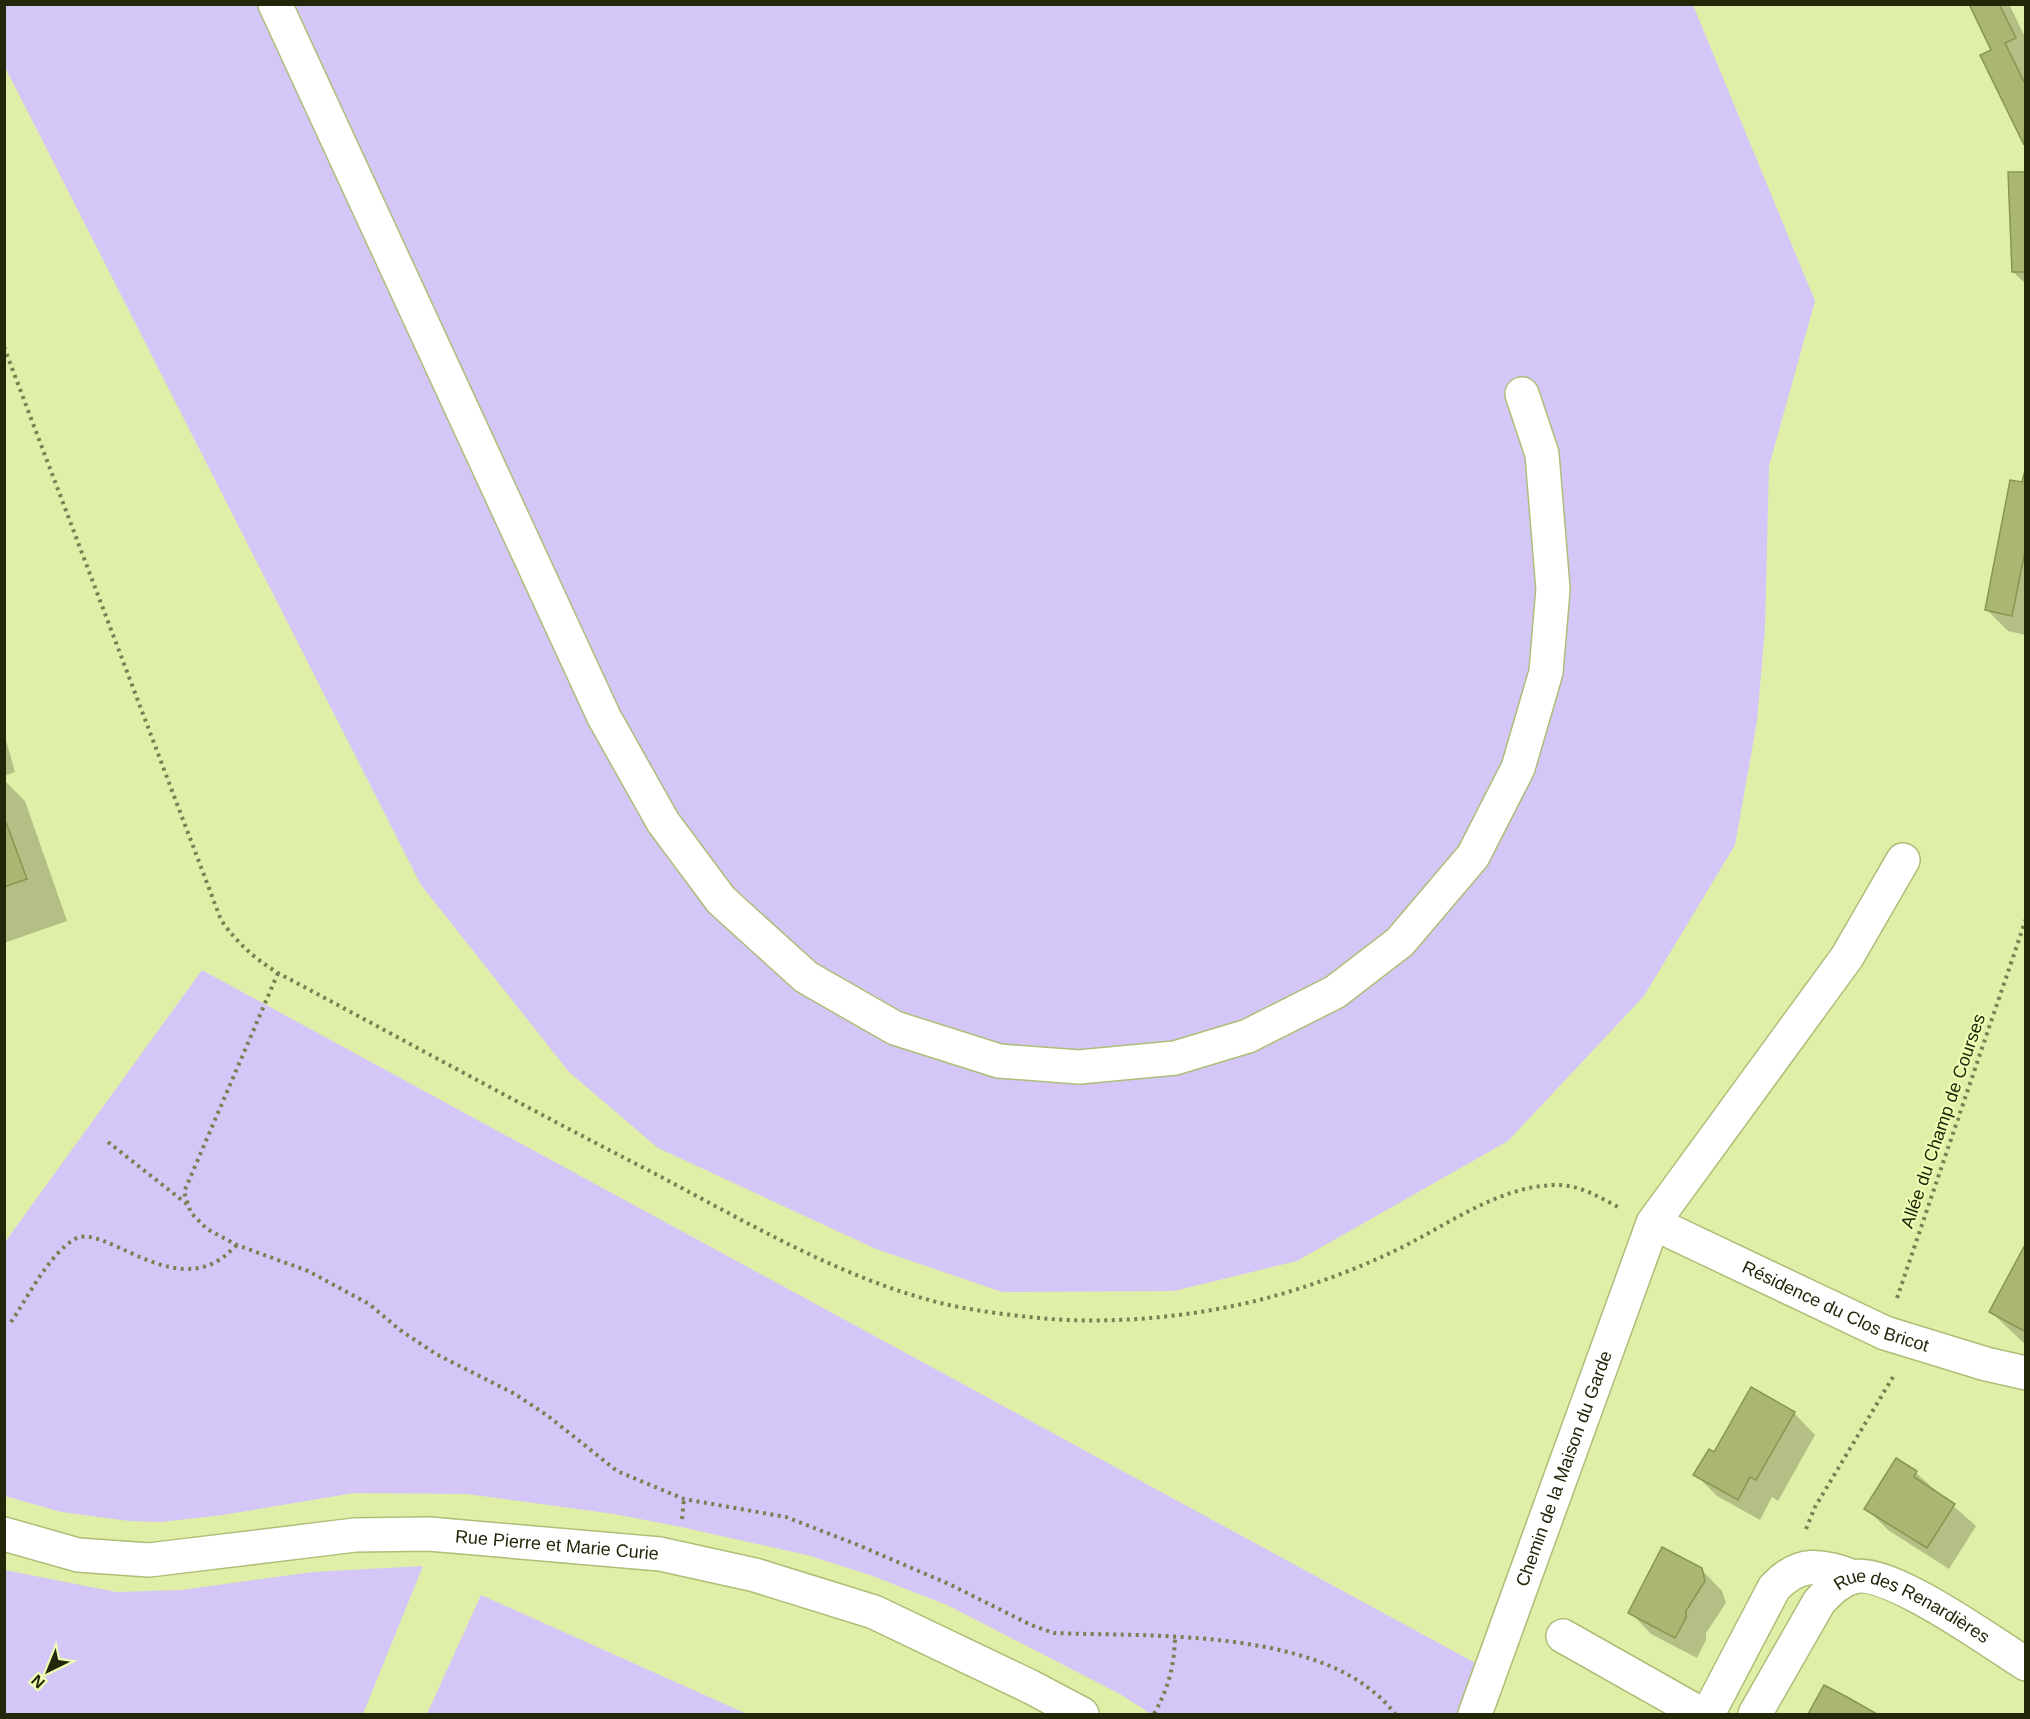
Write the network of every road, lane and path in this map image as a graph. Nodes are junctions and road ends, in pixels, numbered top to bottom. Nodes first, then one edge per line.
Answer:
1 (275, 4) edge
2 (4, 347) edge
3 (1522, 394) dead end
4 (1903, 860) dead end
5 (2025, 919) edge
6 (278, 973) junction
7 (108, 1142) dead end
8 (188, 1205) junction
9 (1653, 1223) junction
10 (237, 1245) junction
11 (11, 1322) dead end
12 (1885, 1333) junction
13 (2025, 1373) edge
14 (1902, 1376) dead end
15 (4, 1534) edge
16 (1787, 1573) junction
17 (1854, 1577) junction
18 (1563, 1636) dead end
19 (1175, 1638) junction
20 (2025, 1664) edge
21 (1082, 1714) edge
22 (1154, 1714) edge
23 (1395, 1714) edge
24 (1475, 1714) edge
25 (1701, 1714) edge
26 (1708, 1714) edge
27 (1755, 1714) edge

1 - 3 street
2 - 6 path
4 - 9 street, Chemin de la Maison du Garde
5 - 12 path, Allée du Champ de Courses
6 - 8 path
6 - 9 path
7 - 8 path
8 - 10 path
9 - 12 street, Résidence du Clos Bricot
9 - 24 street, Chemin de la Maison du Garde
10 - 11 path
10 - 19 path
12 - 13 street, Résidence du Clos Bricot
14 - 16 path
15 - 21 street, Rue Pierre et Marie Curie
16 - 17 street
16 - 26 street
17 - 20 street, Rue des Renardières
17 - 27 street, Rue des Renardières
18 - 25 street
19 - 22 path
19 - 23 path

